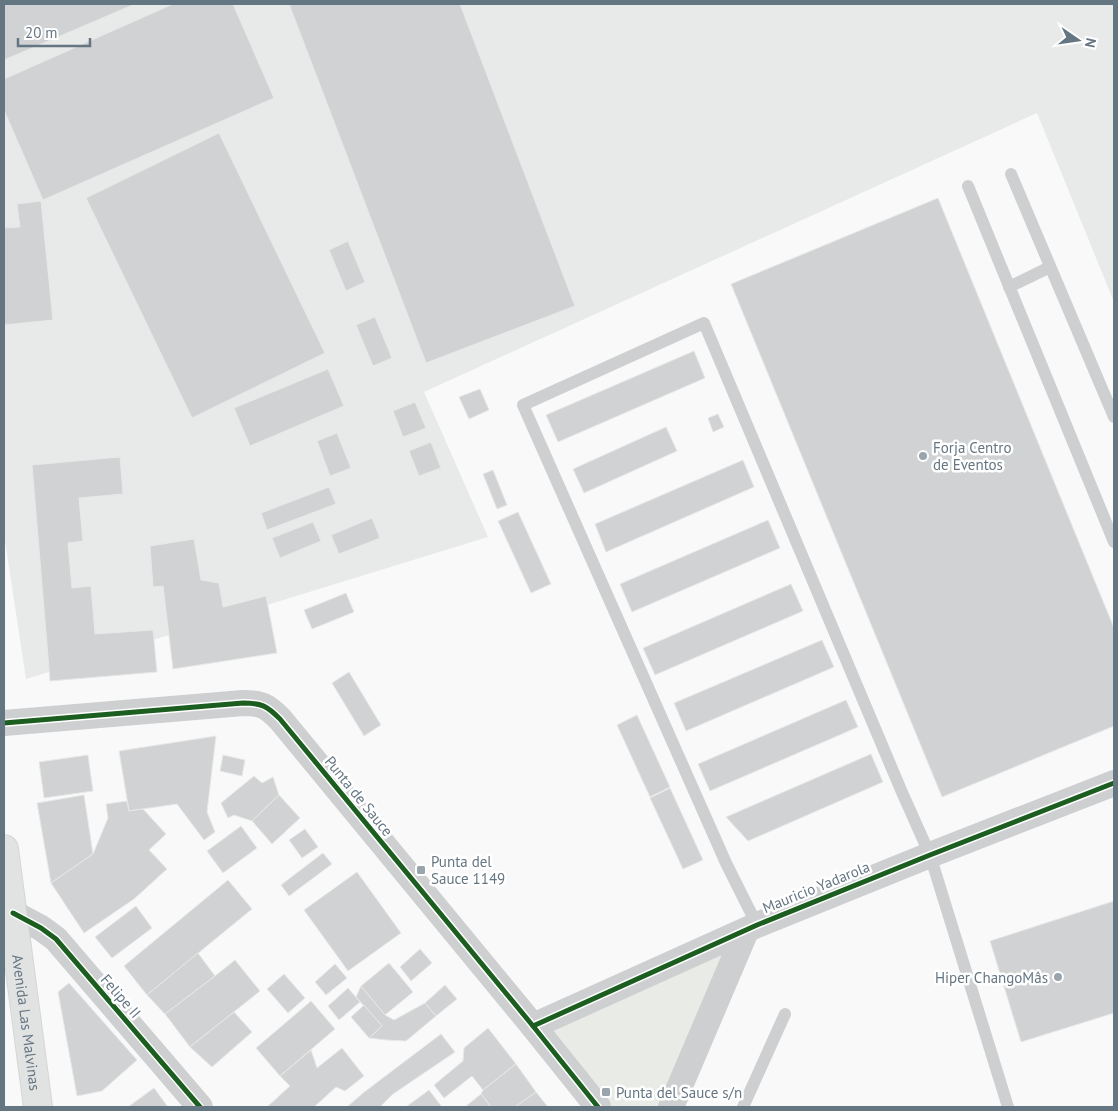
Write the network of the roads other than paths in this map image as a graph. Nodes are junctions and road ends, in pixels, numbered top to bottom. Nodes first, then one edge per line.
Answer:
1 (1011, 174) dead end
2 (968, 186) dead end
3 (1050, 267) junction
4 (1010, 287) junction
5 (1114, 418) edge
6 (1114, 542) edge
7 (4, 723) edge
8 (1114, 783) edge
9 (4, 849) edge
10 (930, 855) junction
11 (13, 913) junction
12 (751, 928) junction
13 (785, 1014) dead end
14 (533, 1026) junction
15 (38, 1107) edge
16 (200, 1107) edge
17 (598, 1107) edge
18 (671, 1107) edge
19 (743, 1107) edge
20 (1008, 1107) edge

1 - 3 lane
2 - 4 lane
3 - 4 lane
3 - 5 lane
4 - 6 lane
7 - 14 street, Punta de Sauce
8 - 10 street, Mauricio Yadarola
9 - 11 main road, Avenida Las Malvinas
10 - 12 street, Mauricio Yadarola
10 - 12 lane
10 - 20 lane
11 - 15 main road, Avenida Las Malvinas
11 - 16 street, Felipe II
12 - 14 street, Mauricio Yadarola
12 - 18 street
13 - 19 lane
14 - 17 street, Punta de Sauce

